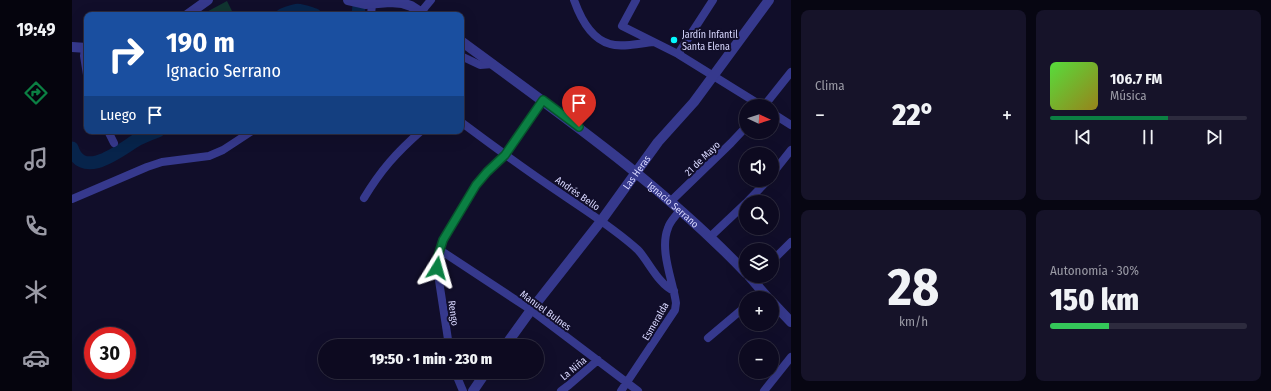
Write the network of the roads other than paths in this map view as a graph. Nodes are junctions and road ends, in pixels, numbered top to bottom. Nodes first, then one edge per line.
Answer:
1 (208, 0) edge
2 (348, 0) edge
3 (431, 0) edge
4 (574, 0) edge
5 (636, 0) edge
6 (713, 0) edge
7 (769, 0) edge
8 (369, 4) junction
9 (191, 12) edge
10 (370, 12) edge
11 (420, 12) edge
12 (424, 12) edge
13 (655, 42) junction
14 (464, 43) edge
15 (72, 47) edge
16 (84, 48) edge
17 (678, 54) junction
18 (464, 57) edge
19 (493, 64) junction
20 (791, 72) edge
21 (714, 76) junction
22 (752, 99) edge
23 (769, 99) edge
24 (543, 100) junction
25 (779, 117) edge
26 (464, 124) edge
27 (791, 125) edge
28 (110, 134) edge
29 (247, 134) edge
30 (418, 134) edge
31 (739, 134) edge
32 (114, 143) dead end
33 (791, 150) edge
34 (505, 155) junction
35 (779, 165) edge
36 (637, 172) junction
37 (761, 187) edge
38 (74, 195) edge
39 (753, 195) edge
40 (364, 198) dead end
41 (670, 202) junction
42 (739, 209) edge
43 (680, 210) junction
44 (601, 221) junction
45 (710, 237) junction
46 (791, 242) edge
47 (440, 250) junction
48 (779, 254) edge
49 (739, 265) edge
50 (674, 291) junction
51 (779, 309) edge
52 (531, 310) junction
53 (739, 312) edge
54 (791, 322) edge
55 (708, 338) dead end
56 (448, 339) edge
57 (510, 339) edge
58 (791, 357) edge
59 (598, 360) junction
60 (458, 379) edge
61 (481, 379) edge
62 (628, 383) junction
63 (463, 391) edge
64 (473, 391) edge
65 (561, 391) edge
66 (621, 391) edge
67 (638, 391) edge
68 (764, 391) edge

1 - 9 street
2 - 8 street
3 - 12 street
4 - 13 street
5 - 13 street
6 - 17 street
7 - 21 street, Las Heras
8 - 10 street
8 - 11 street
13 - 17 street
14 - 19 street, Ignacio Serrano
15 - 16 street
17 - 21 street
18 - 19 street
19 - 24 street, Ignacio Serrano
20 - 23 street
21 - 22 street
21 - 36 street, Las Heras
24 - 34 street, Rengo
24 - 36 street, Ignacio Serrano
25 - 27 street
26 - 34 street, Andrés Bello
28 - 32 street
29 - 38 street
30 - 40 street
31 - 41 street, 21 de Mayo
33 - 35 street
34 - 44 street, Andrés Bello
34 - 47 street, Rengo
36 - 41 street, Ignacio Serrano
36 - 44 street, Las Heras
37 - 39 street
41 - 43 street, Ignacio Serrano
42 - 45 street
43 - 45 street, Ignacio Serrano
43 - 50 street, Esmeralda
44 - 50 street, Andrés Bello
44 - 52 street, Las Heras
45 - 49 street, Ignacio Serrano
46 - 48 street
47 - 52 street, Manuel Bulnes
47 - 56 street, Rengo
50 - 62 street, Esmeralda
51 - 54 street
52 - 57 street, Las Heras
52 - 59 street, Manuel Bulnes
53 - 55 street
58 - 68 street
59 - 62 street, Manuel Bulnes
59 - 65 street, La Niña
60 - 63 street
61 - 64 street
62 - 66 street, Esmeralda
62 - 67 street, Manuel Bulnes

